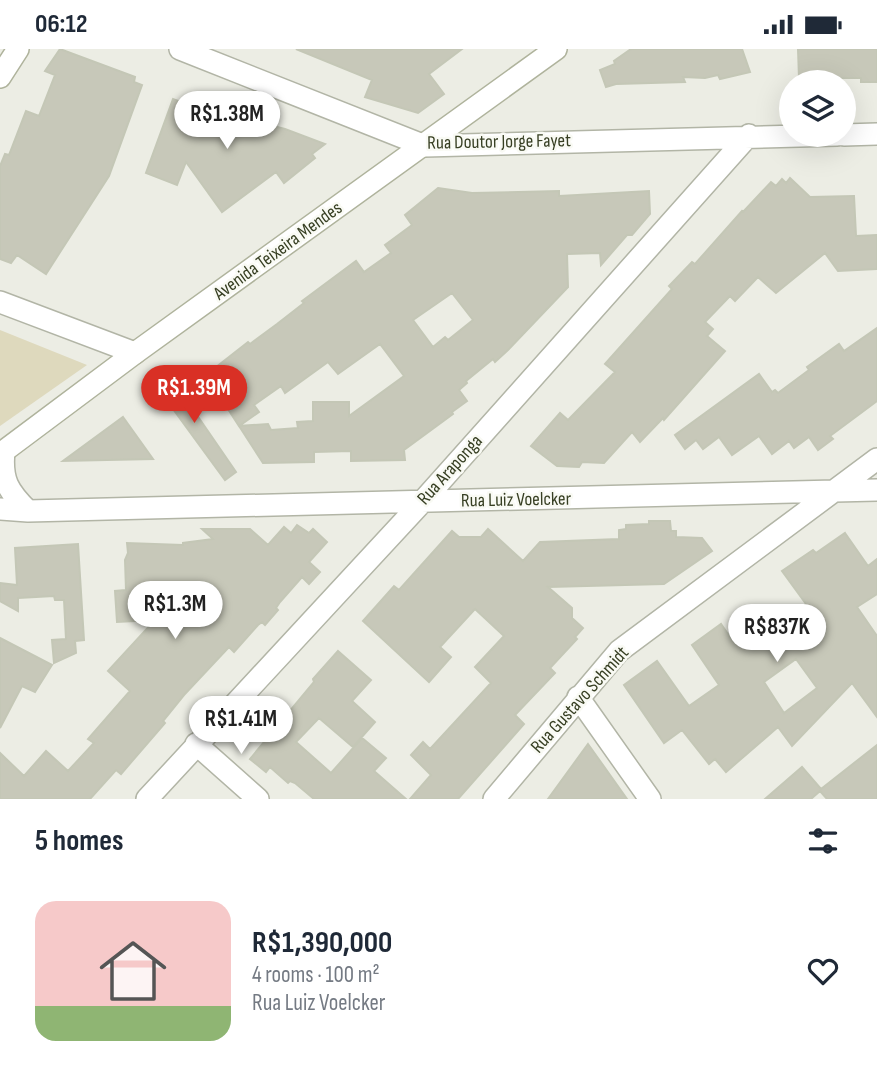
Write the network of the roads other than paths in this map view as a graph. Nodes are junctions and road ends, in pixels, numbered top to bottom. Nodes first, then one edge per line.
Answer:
1 (18, 49) edge
2 (180, 49) edge
3 (556, 49) edge
4 (0, 77) edge
5 (877, 134) edge
6 (749, 135) junction
7 (779, 135) edge
8 (856, 135) edge
9 (425, 146) junction
10 (0, 302) edge
11 (135, 353) junction
12 (2, 453) edge
13 (877, 459) edge
14 (877, 490) edge
15 (833, 492) junction
16 (422, 502) junction
17 (0, 509) edge
18 (28, 511) junction
19 (578, 697) junction
20 (196, 744) junction
21 (147, 799) edge
22 (258, 799) edge
23 (494, 799) edge
24 (650, 799) edge

1 - 4 street
2 - 9 street, Rua Doutor Jorge Fayet
3 - 9 street, Avenida Teixeira Mendes
5 - 8 street
6 - 7 street, Rua Doutor Jorge Fayet
6 - 9 street, Rua Doutor Jorge Fayet
6 - 16 street, Rua Araponga
9 - 11 street, Avenida Teixeira Mendes
10 - 11 street
11 - 12 street, Avenida Teixeira Mendes
12 - 18 street
13 - 15 street, Rua Gustavo Schmidt
14 - 15 street, Rua Luiz Voelcker
15 - 16 street, Rua Luiz Voelcker
15 - 19 street, Rua Gustavo Schmidt
16 - 18 street, Rua Luiz Voelcker
16 - 20 street, Rua Araponga
17 - 18 street, Rua Luiz Voelcker
19 - 23 street, Rua Gustavo Schmidt
19 - 24 street
20 - 21 street, Rua Araponga
20 - 22 street

